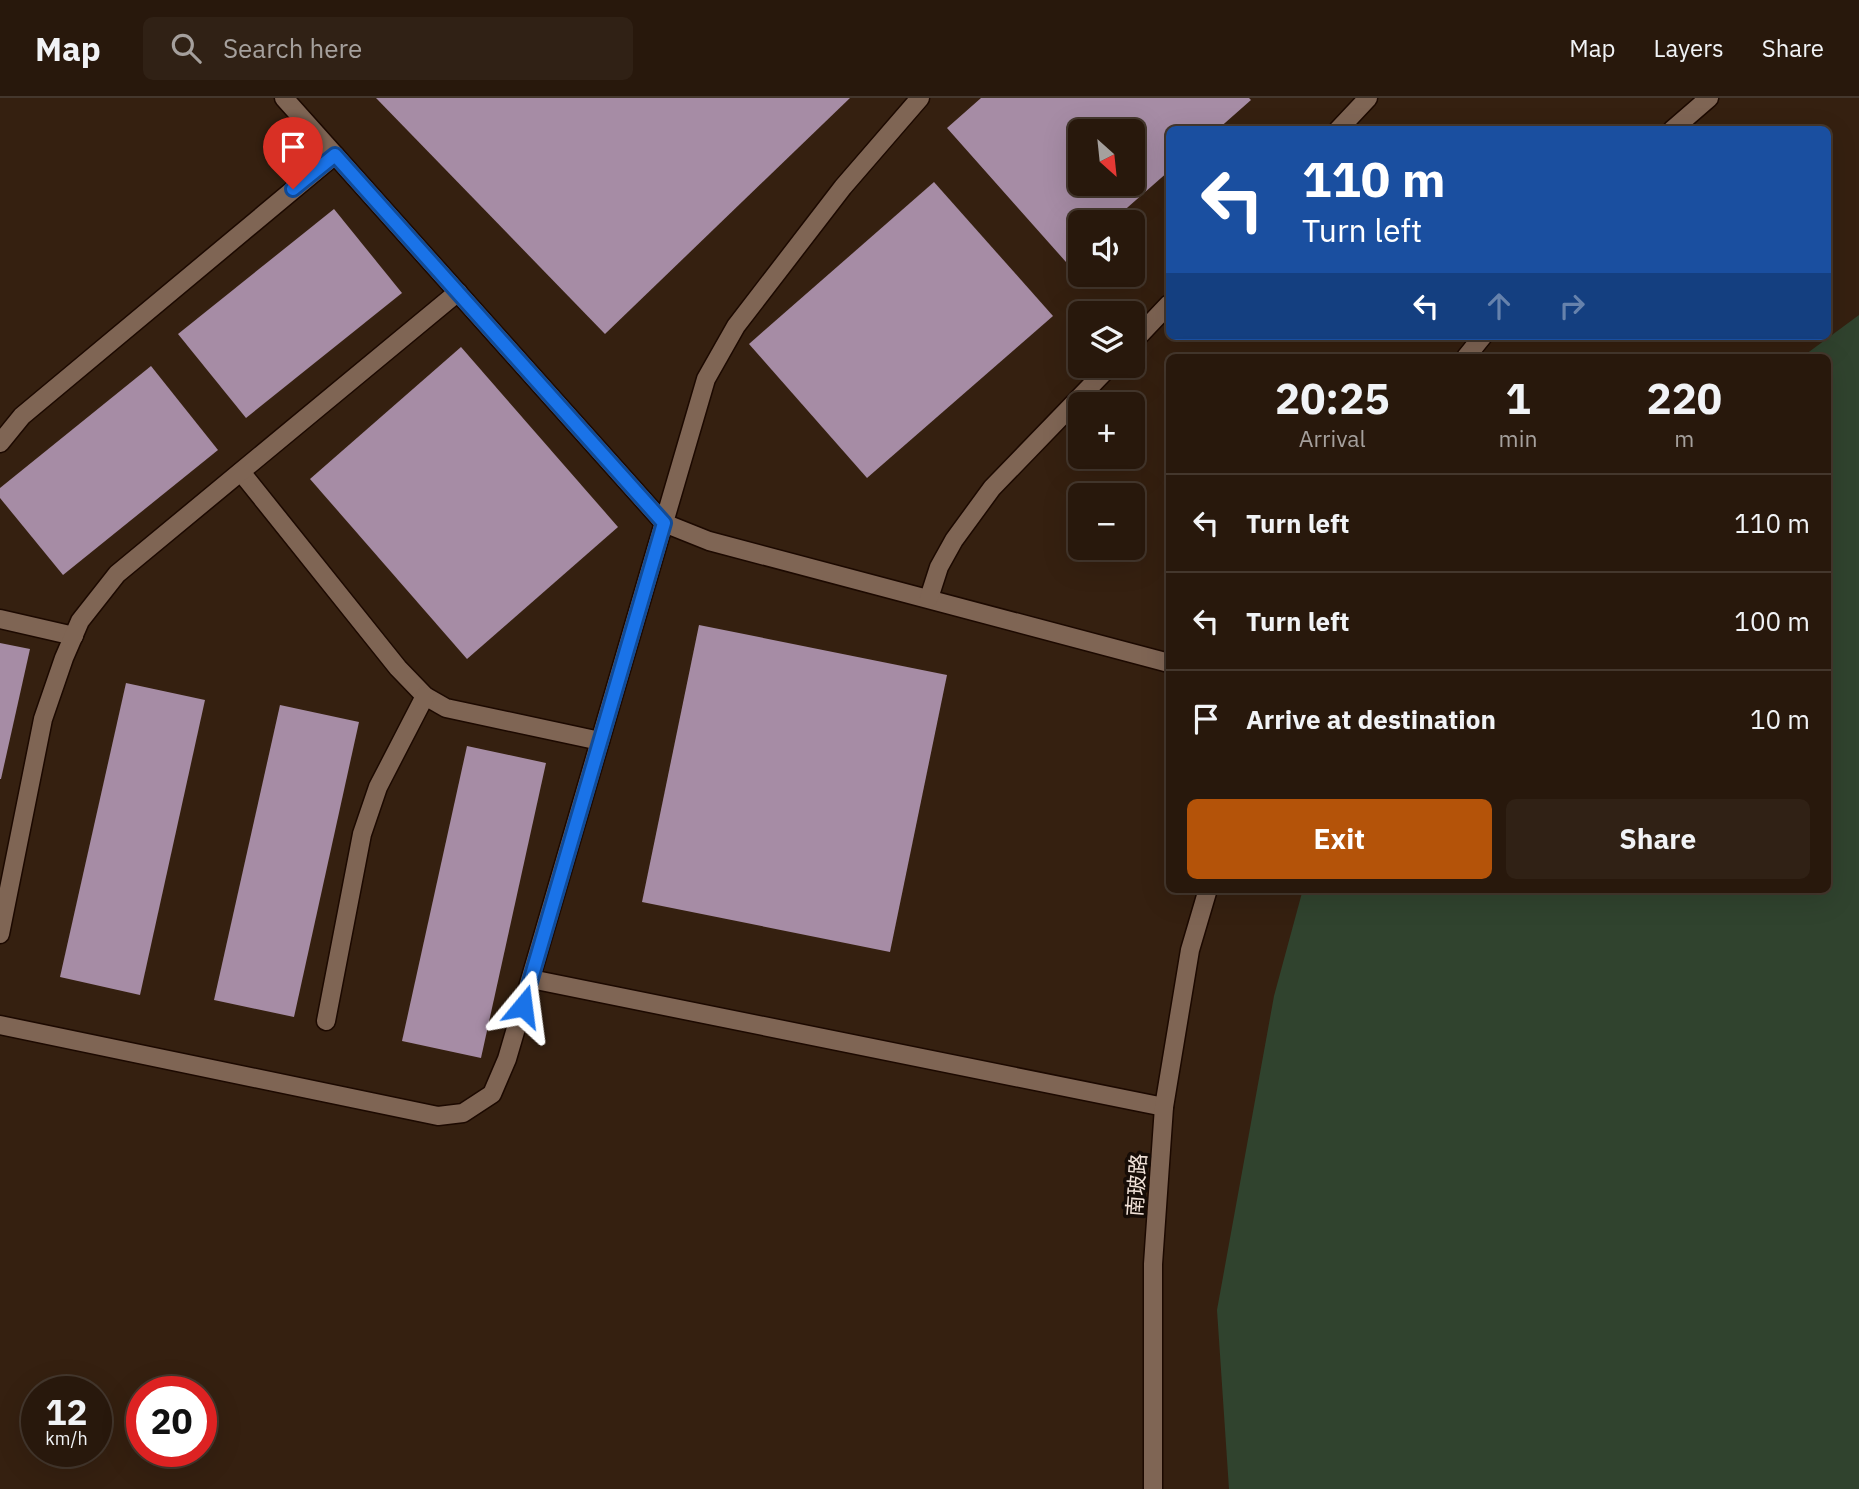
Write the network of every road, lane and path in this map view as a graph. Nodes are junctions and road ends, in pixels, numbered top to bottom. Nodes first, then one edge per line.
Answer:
1 (284, 98) edge
2 (920, 98) edge
3 (1368, 98) edge
4 (1709, 98) edge
5 (1342, 126) edge
6 (1677, 126) edge
7 (335, 155) junction
8 (458, 292) junction
9 (1166, 307) edge
10 (1145, 329) edge
11 (1480, 340) edge
12 (1468, 354) edge
13 (1098, 378) edge
14 (0, 443) edge
15 (241, 472) junction
16 (664, 523) junction
17 (929, 598) junction
18 (0, 619) edge
19 (74, 636) junction
20 (1166, 662) edge
21 (425, 696) junction
22 (600, 741) junction
23 (1207, 893) edge
24 (0, 934) edge
25 (531, 979) junction
26 (326, 1021) dead end
27 (0, 1025) edge
28 (1164, 1107) junction
29 (1153, 1489) edge

1 - 7 street
2 - 16 street
3 - 5 street
4 - 6 street
7 - 8 street
7 - 14 street
8 - 15 street
8 - 16 street
9 - 10 street
11 - 12 street
13 - 17 street
15 - 19 street
15 - 21 street
16 - 17 street
16 - 22 street
17 - 20 street
18 - 19 street
19 - 24 street
21 - 22 street
21 - 26 street
22 - 25 street
23 - 28 street, 南玻路
25 - 27 street
25 - 28 street
28 - 29 street, 南玻路

